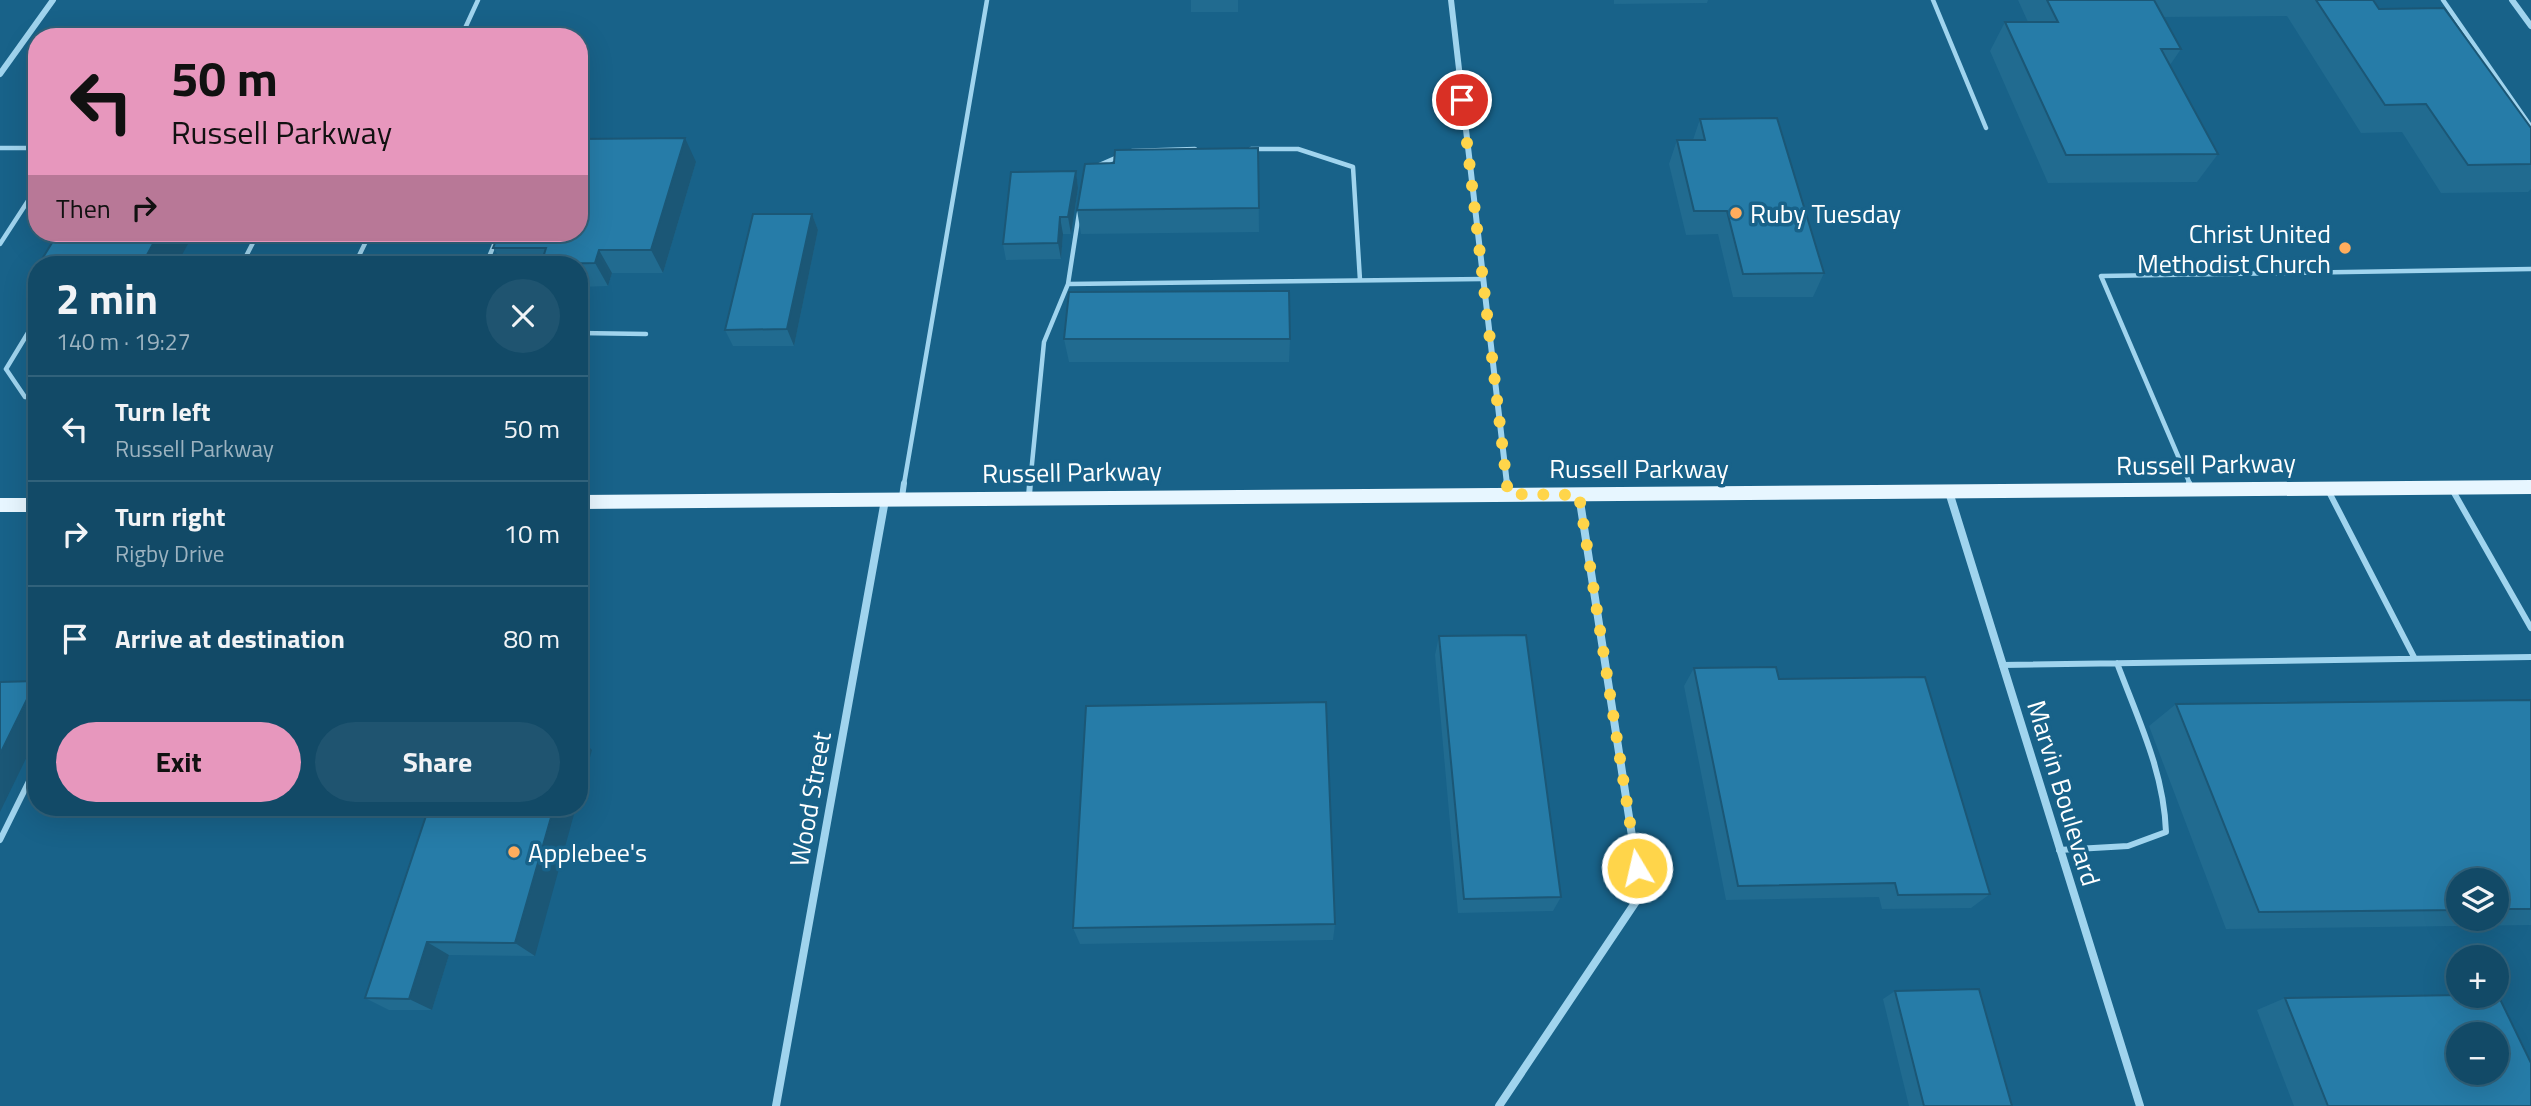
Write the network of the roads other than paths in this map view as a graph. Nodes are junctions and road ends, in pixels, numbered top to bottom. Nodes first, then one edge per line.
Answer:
1 (53, 0) edge
2 (478, 0) edge
3 (987, 0) edge
4 (1451, 0) edge
5 (1933, 0) edge
6 (2442, 0) edge
7 (2512, 0) edge
8 (2531, 26) edge
9 (33, 28) edge
10 (465, 28) edge
11 (28, 35) edge
12 (0, 74) edge
13 (2531, 127) edge
14 (1986, 128) dead end
15 (0, 148) edge
16 (28, 148) edge
17 (1205, 149) edge
18 (1245, 149) edge
19 (1086, 170) edge
20 (28, 201) edge
21 (1080, 208) edge
22 (0, 244) edge
23 (2531, 269) edge
24 (1483, 279) junction
25 (1360, 280) junction
26 (1068, 284) junction
27 (28, 332) edge
28 (588, 333) edge
29 (646, 334) dead end
30 (3, 369) edge
31 (28, 397) edge
32 (2531, 487) edge
33 (2451, 488) junction
34 (2328, 489) junction
35 (2192, 490) junction
36 (1949, 492) junction
37 (1508, 494) junction
38 (1579, 495) junction
39 (1029, 498) junction
40 (894, 500) junction
41 (588, 502) edge
42 (0, 505) edge
43 (28, 505) edge
44 (2531, 628) edge
45 (2414, 657) junction
46 (2531, 657) edge
47 (2117, 663) junction
48 (2001, 664) junction
49 (28, 783) edge
50 (0, 840) edge
51 (2059, 850) junction
52 (776, 1106) edge
53 (1499, 1106) edge
54 (2140, 1106) edge

1 - 9 street
2 - 10 lane
3 - 40 lane
4 - 24 street
5 - 14 lane
6 - 13 lane
7 - 8 street
11 - 12 street
15 - 16 lane
17 - 19 lane
18 - 25 lane
20 - 22 lane
21 - 26 lane
23 - 35 lane
24 - 25 lane
24 - 37 street
25 - 26 lane
26 - 39 lane
27 - 30 lane
28 - 29 lane
30 - 31 lane
32 - 33 main road, Russell Parkway
33 - 34 main road, Russell Parkway
33 - 44 lane
34 - 35 main road, Russell Parkway
34 - 45 lane
35 - 36 main road, Russell Parkway
36 - 38 main road, Russell Parkway
36 - 48 street, Marvin Boulevard
37 - 38 main road, Russell Parkway
37 - 39 main road, Russell Parkway
38 - 53 street
39 - 40 main road, Russell Parkway
40 - 41 main road, Russell Parkway
40 - 52 street, Wood Street
42 - 43 main road
45 - 46 lane
45 - 47 lane
47 - 48 lane
47 - 51 lane
48 - 51 street, Marvin Boulevard
49 - 50 lane
51 - 54 street, Marvin Boulevard

